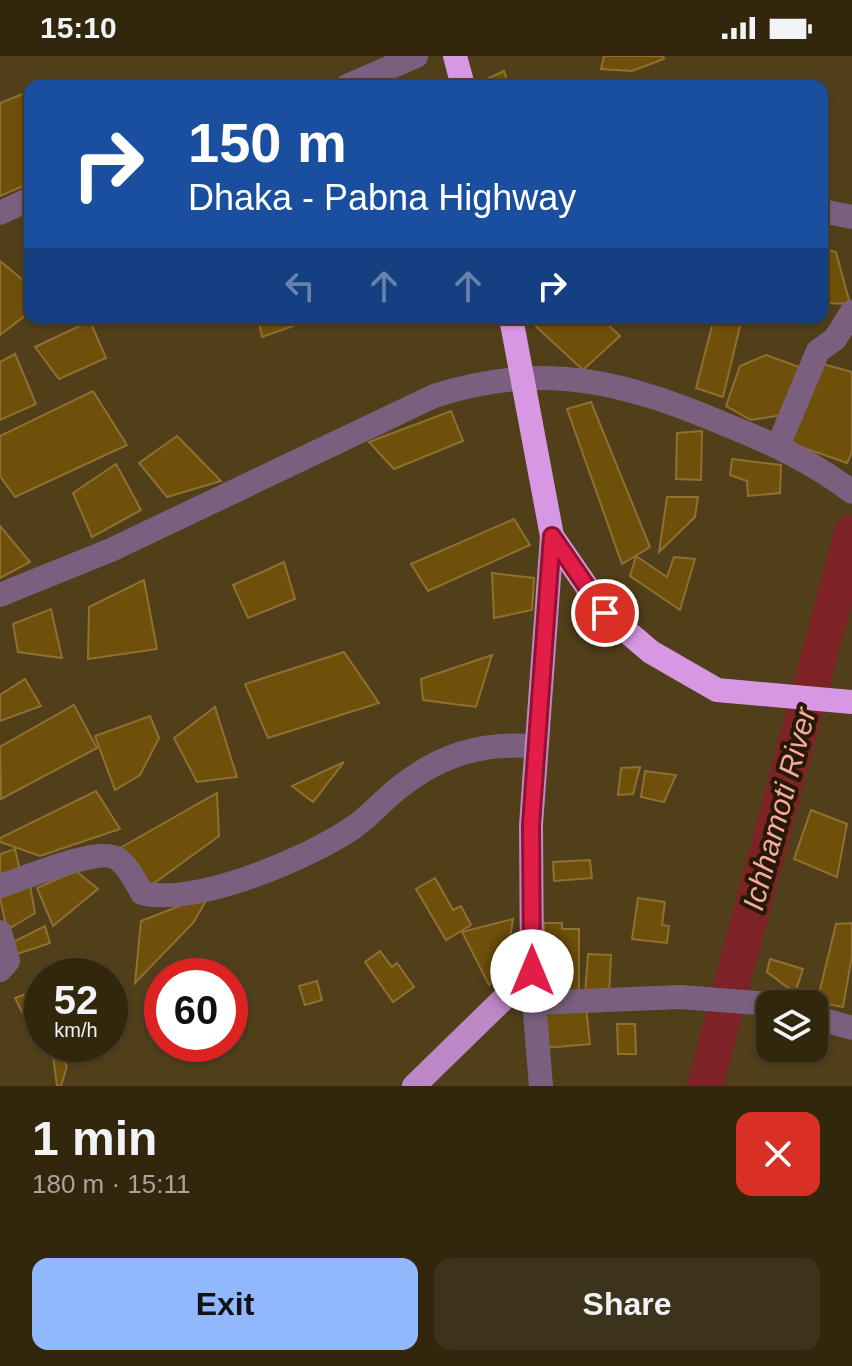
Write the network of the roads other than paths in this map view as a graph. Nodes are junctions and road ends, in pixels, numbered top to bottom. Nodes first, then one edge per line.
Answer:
1 (416, 56) edge
2 (455, 56) edge
3 (361, 80) edge
4 (461, 80) edge
5 (24, 202) edge
6 (828, 212) edge
7 (0, 213) edge
8 (852, 217) edge
9 (852, 312) edge
10 (512, 324) edge
11 (522, 378) junction
12 (778, 446) junction
13 (852, 492) edge
14 (552, 536) junction
15 (0, 595) edge
16 (852, 702) edge
17 (536, 747) junction
18 (0, 886) edge
19 (0, 932) edge
20 (0, 970) edge
21 (532, 971) junction
22 (756, 1002) edge
23 (533, 1003) junction
24 (828, 1021) edge
25 (852, 1028) edge
26 (414, 1086) edge
27 (541, 1086) edge

1 - 3 street
2 - 4 highway
5 - 7 street
6 - 8 street
9 - 12 street
10 - 11 highway
11 - 12 street
11 - 14 highway
11 - 15 street
12 - 13 street
14 - 16 highway
14 - 17 main road
17 - 18 street
17 - 21 main road
19 - 20 street
21 - 23 street
21 - 26 main road
22 - 23 street
23 - 27 street
24 - 25 street

